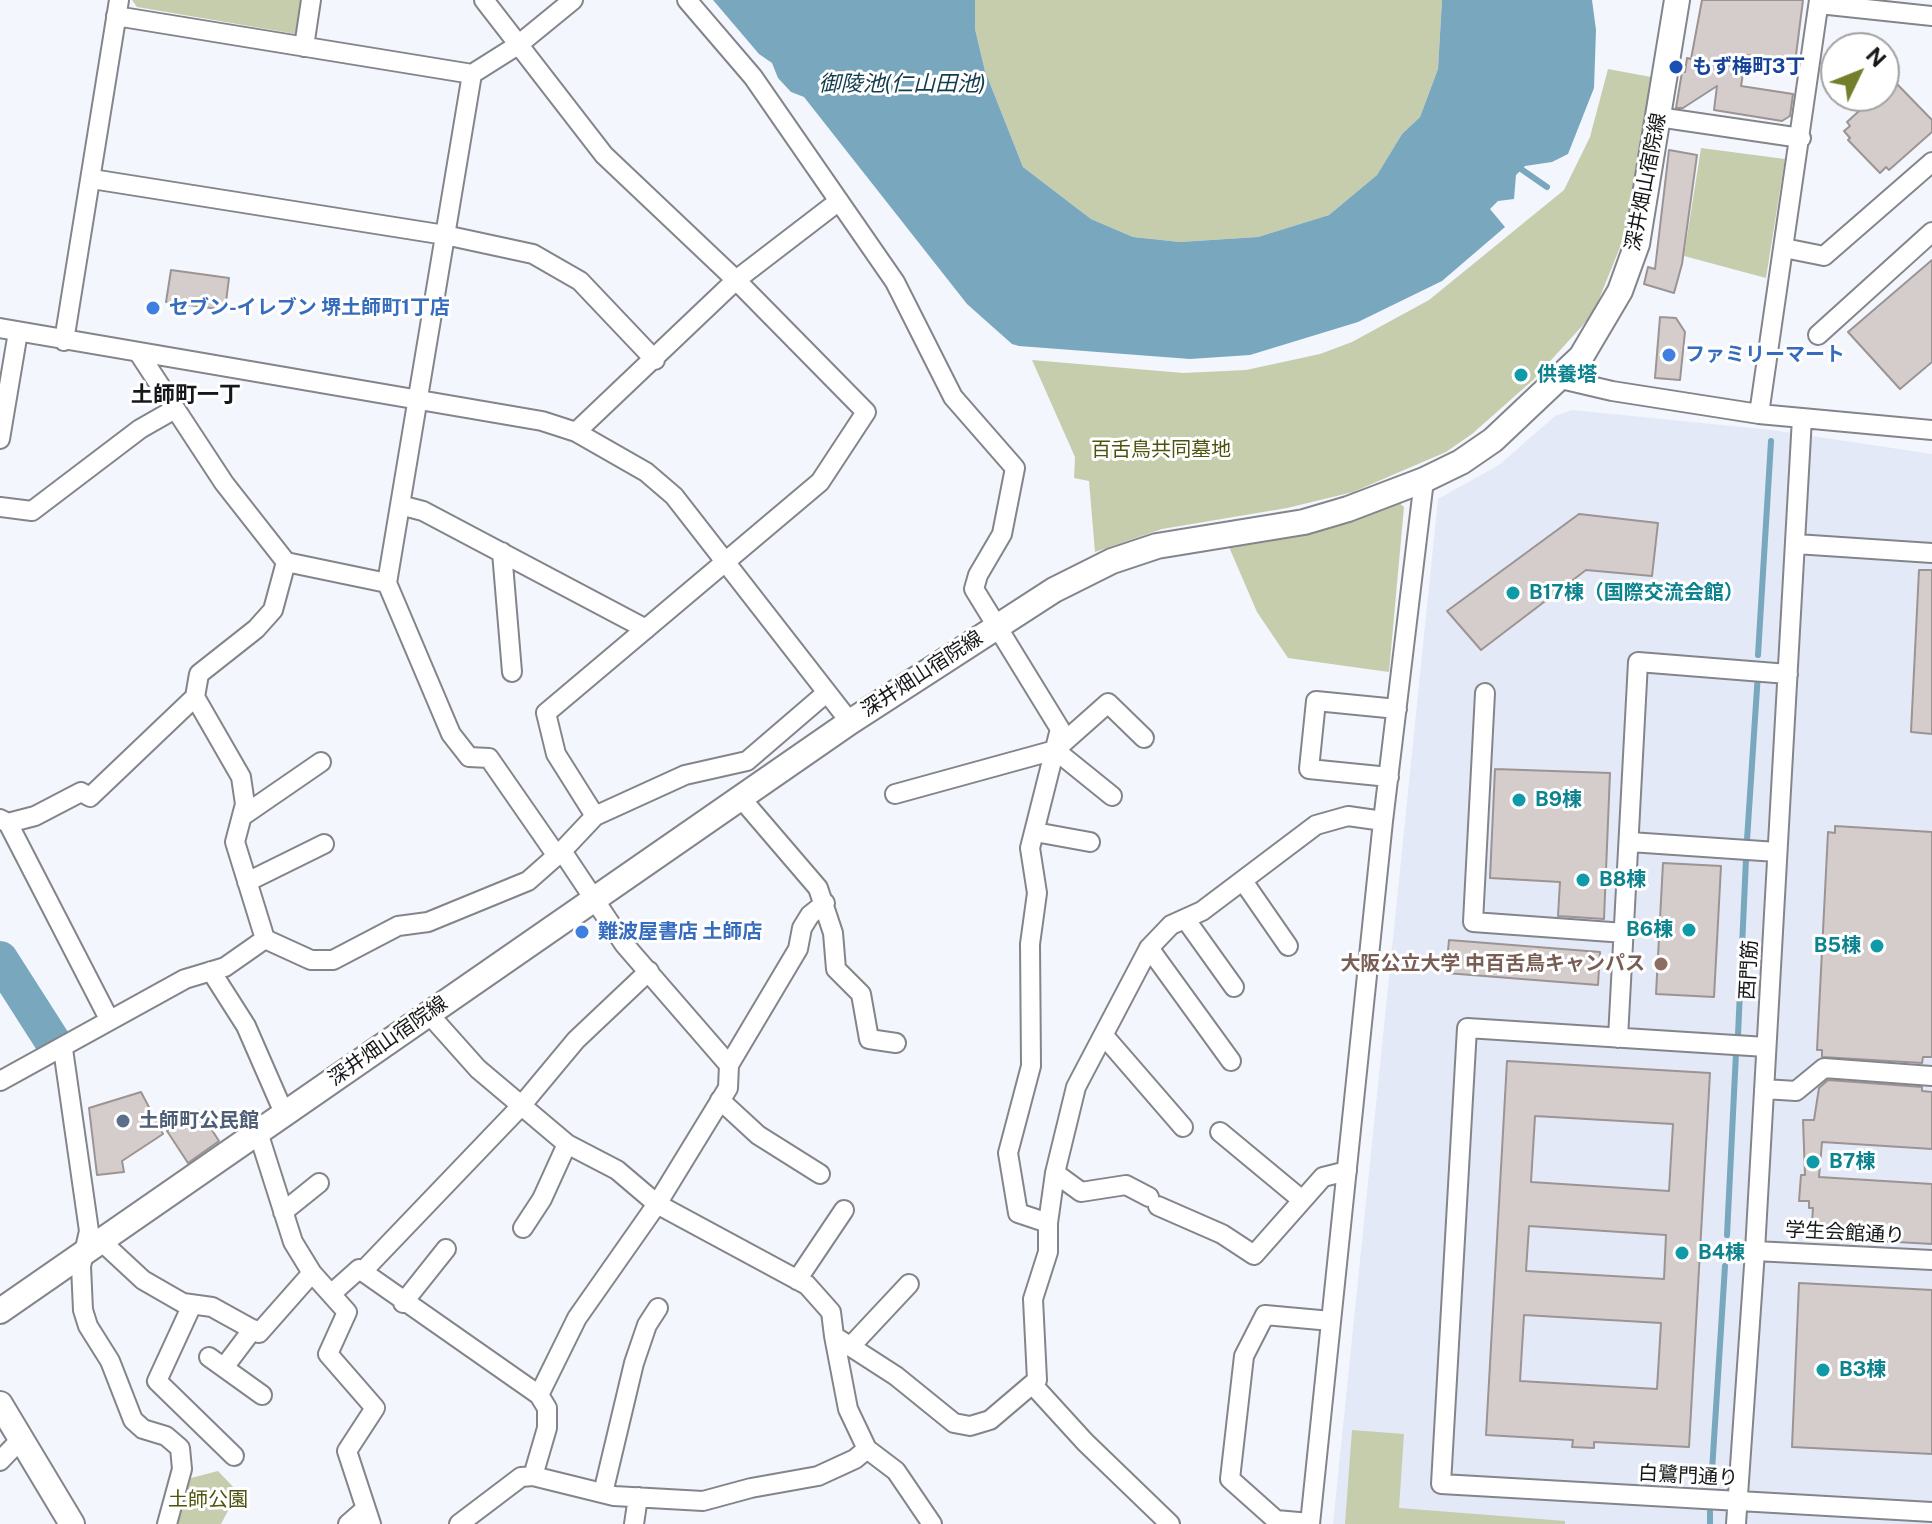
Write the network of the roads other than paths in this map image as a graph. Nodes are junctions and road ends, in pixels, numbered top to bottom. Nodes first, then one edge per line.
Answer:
1 (311, 0) edge
2 (484, 0) edge
3 (573, 0) edge
4 (687, 0) edge
5 (1677, 0) edge
6 (1819, 2) edge
7 (118, 8) edge
8 (1932, 16) edge
9 (518, 45) junction
10 (304, 47) junction
11 (472, 74) junction
12 (1658, 117) junction
13 (1801, 138) junction
14 (1932, 162) edge
15 (92, 179) junction
16 (839, 201) junction
17 (1932, 232) edge
18 (445, 235) junction
19 (1784, 248) junction
20 (736, 280) junction
21 (9, 330) edge
22 (1818, 335) dead end
23 (64, 341) junction
24 (140, 355) junction
25 (655, 360) junction
26 (1561, 379) junction
27 (417, 399) junction
28 (175, 409) junction
29 (1759, 414) junction
30 (1802, 418) junction
31 (1932, 430) edge
32 (576, 432) junction
33 (0, 439) edge
34 (1424, 480) junction
35 (400, 505) junction
36 (0, 507) edge
37 (1796, 544) junction
38 (502, 552) junction
39 (1932, 553) edge
40 (727, 561) junction
41 (286, 562) junction
42 (387, 583) junction
43 (994, 626) junction
44 (646, 629) junction
45 (512, 672) dead end
46 (1788, 674) junction
47 (1485, 693) dead end
48 (825, 694) junction
49 (195, 697) junction
50 (1397, 709) junction
51 (850, 722) junction
52 (1144, 738) dead end
53 (1055, 750) junction
54 (321, 762) dead end
55 (1389, 777) junction
56 (895, 794) dead end
57 (1112, 796) dead end
58 (740, 797) junction
59 (244, 815) junction
60 (595, 816) junction
61 (4, 821) edge
62 (1383, 821) junction
63 (1035, 832) junction
64 (1090, 842) dead end
65 (1630, 842) junction
66 (324, 844) dead end
67 (1777, 852) junction
68 (559, 854) junction
69 (1243, 881) junction
70 (247, 882) junction
71 (593, 898) junction
72 (825, 903) junction
73 (1186, 920) junction
74 (1625, 933) junction
75 (265, 939) junction
76 (1288, 946) dead end
77 (1149, 948) junction
78 (211, 971) junction
79 (649, 971) junction
80 (1234, 987) dead end
81 (428, 1013) junction
82 (109, 1019) junction
83 (1105, 1037) junction
84 (1618, 1038) junction
85 (896, 1043) dead end
86 (1766, 1047) junction
87 (63, 1049) junction
88 (1231, 1061) dead end
89 (729, 1065) junction
90 (1932, 1076) edge
91 (0, 1081) edge
92 (1764, 1089) junction
93 (720, 1100) junction
94 (521, 1106) junction
95 (284, 1113) junction
96 (1183, 1127) dead end
97 (258, 1132) junction
98 (1220, 1132) dead end
99 (567, 1144) junction
100 (1347, 1171) junction
101 (1055, 1173) junction
102 (820, 1174) dead end
103 (319, 1183) dead end
104 (1302, 1200) junction
105 (657, 1204) junction
106 (844, 1210) dead end
107 (283, 1212) junction
108 (1048, 1223) junction
109 (523, 1228) dead end
110 (92, 1248) junction
111 (446, 1249) dead end
112 (1755, 1251) junction
113 (1932, 1260) edge
114 (362, 1272) junction
115 (312, 1273) junction
116 (797, 1280) junction
117 (909, 1284) dead end
118 (331, 1294) junction
119 (403, 1303) junction
120 (192, 1305) junction
121 (658, 1308) dead end
122 (0, 1311) edge
123 (1331, 1321) junction
124 (253, 1329) junction
125 (834, 1336) junction
126 (850, 1347) junction
127 (1033, 1385) junction
128 (262, 1395) dead end
129 (539, 1395) junction
130 (0, 1404) edge
131 (22, 1438) junction
132 (867, 1449) junction
133 (234, 1456) dead end
134 (0, 1461) edge
135 (533, 1476) junction
136 (603, 1493) junction
137 (638, 1497) junction
138 (1737, 1500) junction
139 (1932, 1512) edge
140 (368, 1517) edge
141 (1310, 1523) edge
142 (72, 1524) edge
143 (167, 1524) edge
144 (348, 1524) edge
145 (459, 1524) edge
146 (634, 1524) edge
147 (932, 1524) edge
148 (1170, 1524) edge
149 (1736, 1524) edge

1 - 10 street
2 - 9 street
3 - 9 street
4 - 16 street
5 - 12 main road, 深井畑山宿院線
6 - 8 street
6 - 13 street
7 - 10 street
7 - 15 street
9 - 11 street
9 - 20 street
10 - 11 street
11 - 18 street
12 - 13 street
12 - 26 main road, 深井畑山宿院線
13 - 19 street
14 - 19 street
15 - 18 street
15 - 23 street
16 - 20 street
16 - 43 street
17 - 22 street
18 - 25 street
18 - 27 street
19 - 29 street
20 - 25 street
20 - 40 street
21 - 23 street
21 - 33 street
23 - 24 street
24 - 27 street
24 - 28 street
25 - 32 street
26 - 29 street
26 - 34 main road, 深井畑山宿院線
27 - 32 street
27 - 35 street
28 - 36 street
28 - 41 street
29 - 30 street
30 - 31 street
30 - 37 street, 西門筋
32 - 40 street
34 - 43 main road, 深井畑山宿院線
34 - 50 street
35 - 38 street
35 - 42 street
37 - 39 street
37 - 46 street, 西門筋
38 - 44 street
38 - 45 street
40 - 44 street
40 - 48 street
41 - 42 street
41 - 49 street
42 - 68 street
43 - 51 main road, 深井畑山宿院線
43 - 53 street
44 - 60 street
46 - 65 street
46 - 67 street, 西門筋
47 - 74 street
48 - 51 street
48 - 60 street
49 - 59 street
49 - 61 street
50 - 55 street
50 - 55 street
51 - 58 main road, 深井畑山宿院線
52 - 53 street
53 - 56 street
53 - 57 street
53 - 63 street
54 - 59 street
55 - 62 street
58 - 71 main road, 深井畑山宿院線
58 - 72 street
59 - 70 street
60 - 68 street
61 - 82 street
62 - 69 street
62 - 100 street
63 - 64 street
63 - 108 street
65 - 67 street
65 - 74 street
66 - 70 street
67 - 86 street, 西門筋
68 - 71 street
68 - 75 street
69 - 73 street
69 - 76 street
70 - 75 street
71 - 79 street
71 - 81 main road, 深井畑山宿院線
72 - 85 street
72 - 89 street
73 - 77 street
73 - 80 street
74 - 84 street
75 - 78 street
77 - 83 street
77 - 88 street
78 - 82 street
78 - 95 street
79 - 89 street
79 - 94 street
81 - 94 street
81 - 95 main road, 深井畑山宿院線
82 - 87 street
83 - 96 street
83 - 101 street
84 - 86 street
84 - 138 street, 白鷺門通り
86 - 92 street, 西門筋
87 - 91 street
87 - 110 street
89 - 93 street
90 - 92 street
92 - 112 street, 西門筋
93 - 102 street
93 - 105 street
94 - 99 street
94 - 114 street
95 - 97 main road, 深井畑山宿院線
97 - 107 street
97 - 110 main road, 深井畑山宿院線
98 - 104 street
99 - 105 street
99 - 109 street
100 - 104 street
100 - 123 street
101 - 104 street
101 - 108 street
103 - 107 street
105 - 116 street
105 - 129 street
106 - 116 street
107 - 115 street
108 - 127 street
110 - 120 street
110 - 122 main road, 深井畑山宿院線
110 - 143 street
111 - 119 street
112 - 113 street, 学生会館通り
112 - 138 street, 西門筋
114 - 118 street
114 - 119 street
115 - 118 street
115 - 124 street
116 - 125 street
117 - 126 street
118 - 140 street
119 - 129 street
120 - 124 street
120 - 133 street
121 - 136 street
123 - 141 street
123 - 141 street
124 - 128 street
125 - 126 street
125 - 132 street
126 - 127 street
127 - 148 street
129 - 135 street
130 - 131 main road
131 - 134 street
131 - 142 main road
132 - 137 street
132 - 147 street
135 - 136 street
135 - 145 street
136 - 137 street
137 - 146 street
138 - 139 street, 白鷺門通り
138 - 149 street, 西門筋
140 - 144 street

